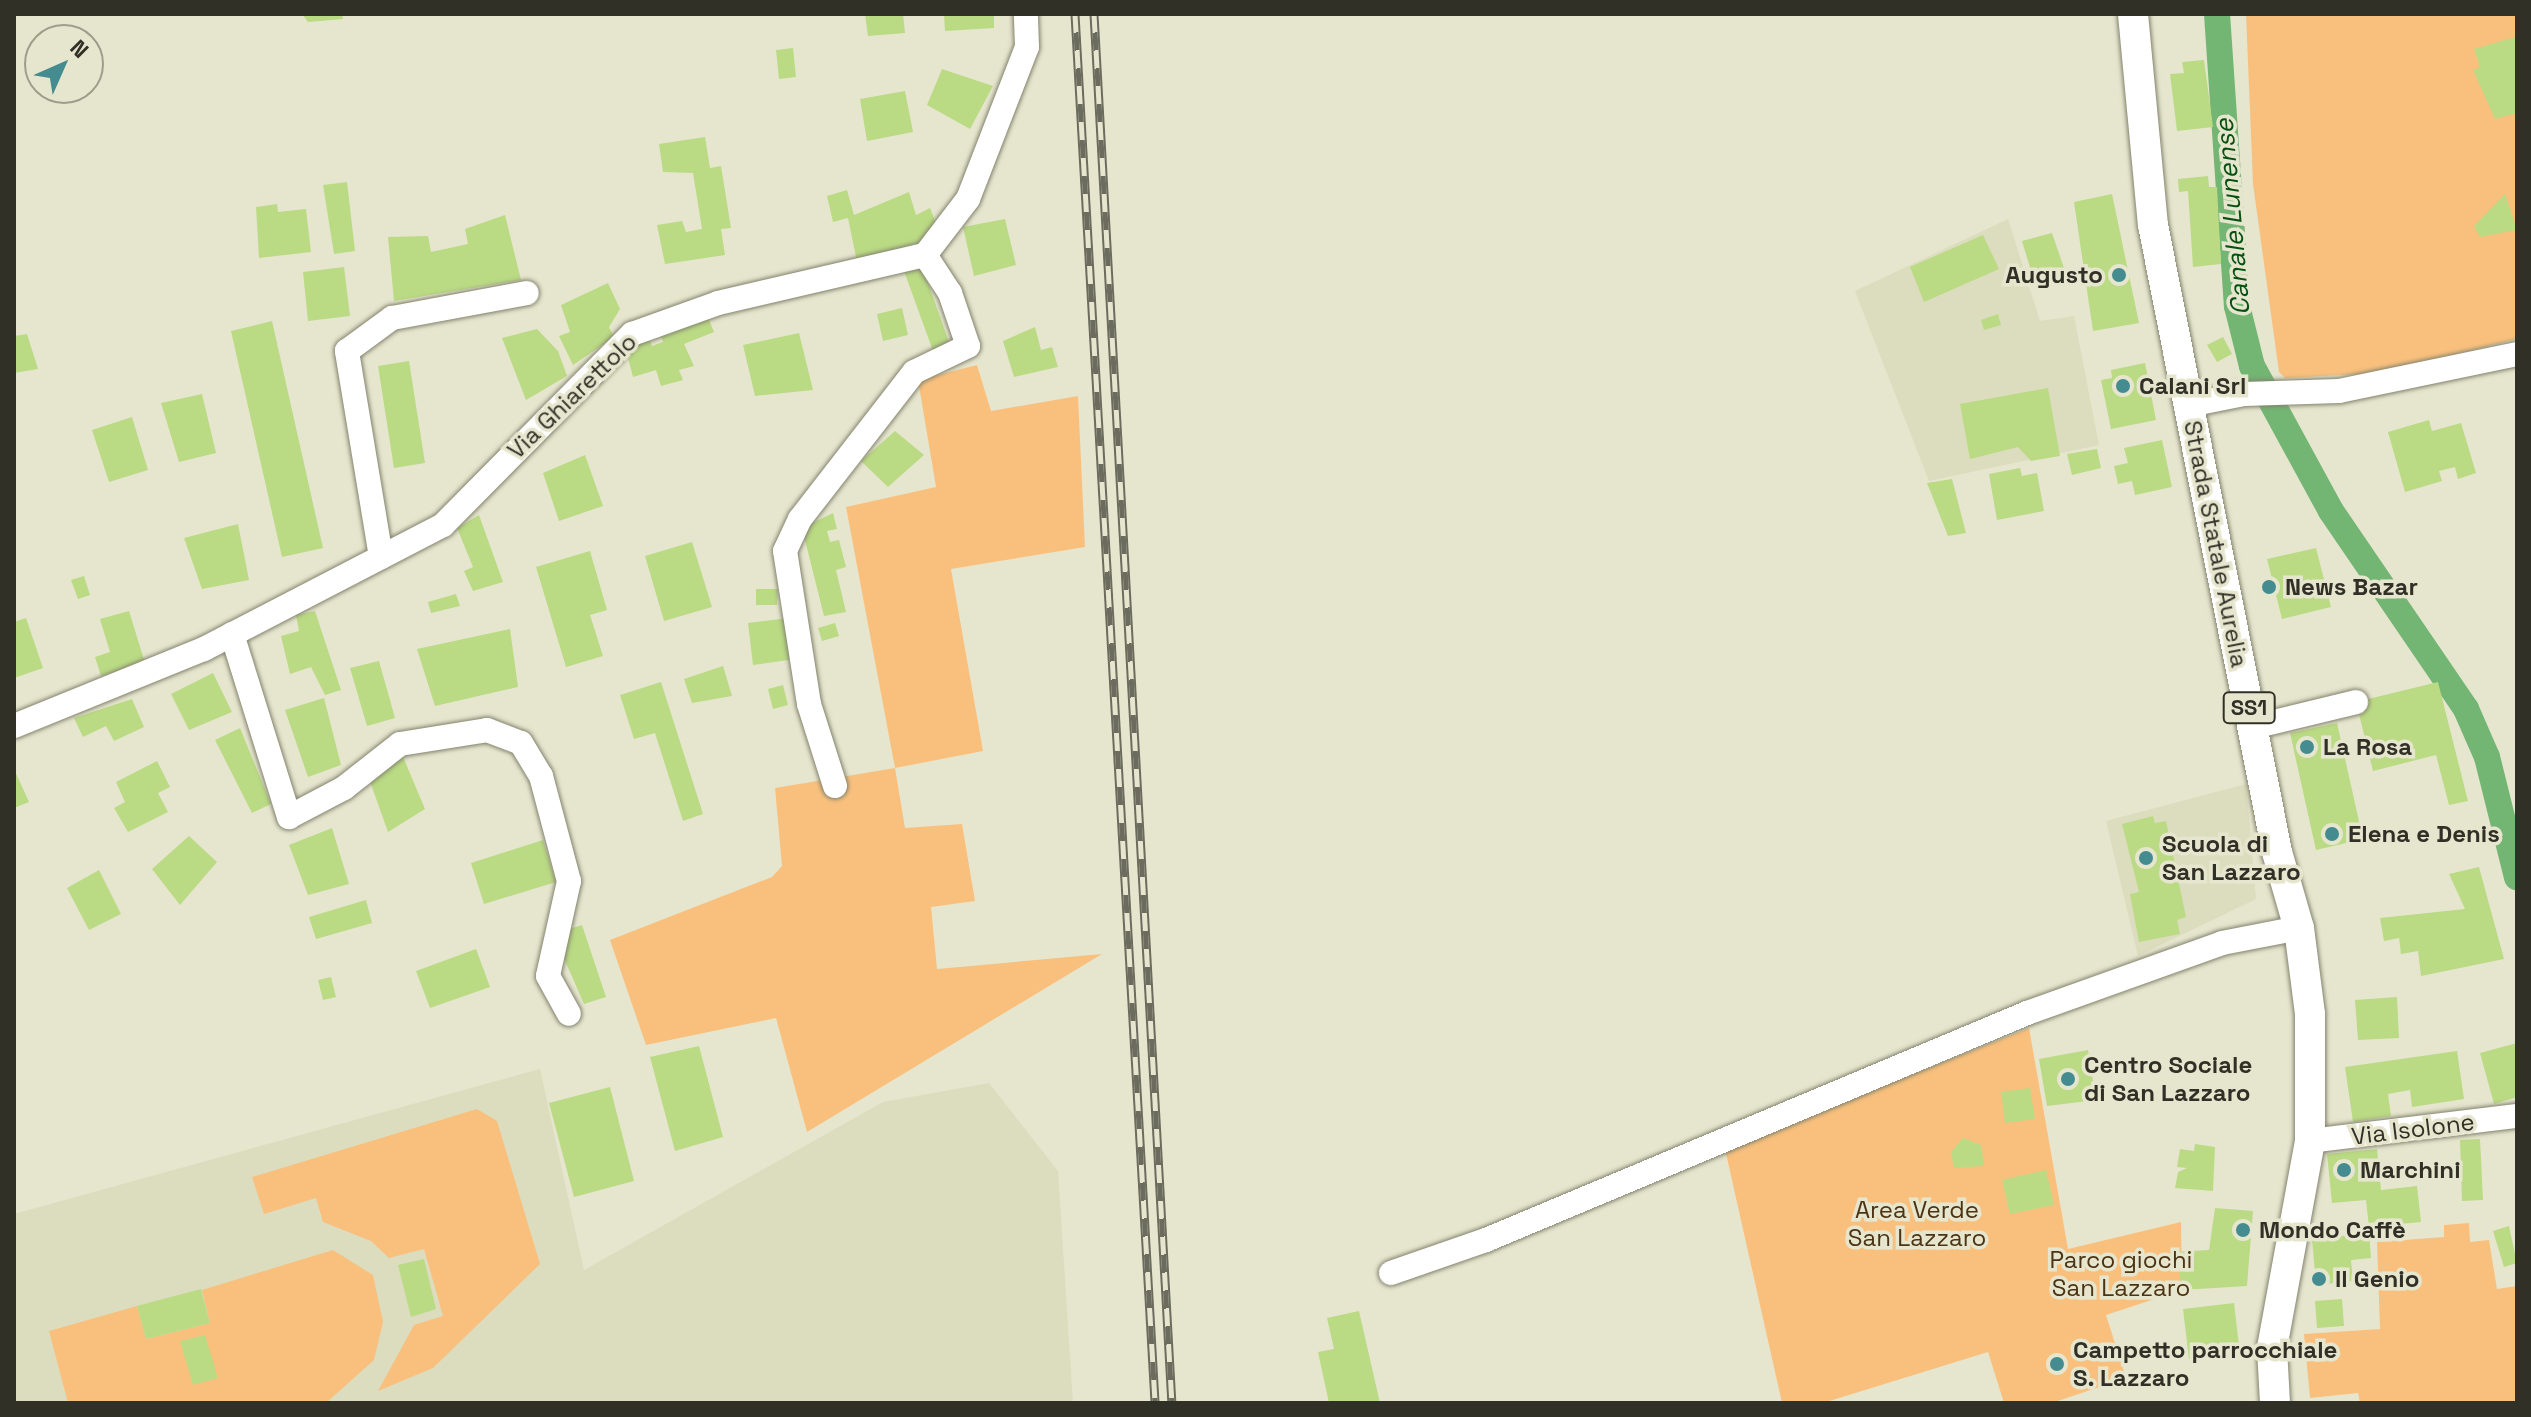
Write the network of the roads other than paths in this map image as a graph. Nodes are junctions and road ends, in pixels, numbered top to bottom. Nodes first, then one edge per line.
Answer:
1 (1026, 14) edge
2 (2133, 14) edge
3 (925, 255) junction
4 (527, 293) dead end
5 (2517, 354) edge
6 (2189, 405) junction
7 (381, 557) junction
8 (232, 634) junction
9 (2356, 702) dead end
10 (14, 726) edge
11 (2253, 727) junction
12 (835, 786) dead end
13 (2299, 928) junction
14 (569, 1014) dead end
15 (2517, 1116) edge
16 (2310, 1141) junction
17 (1391, 1273) dead end
18 (2275, 1403) edge

1 - 3 street
2 - 6 main road, Strada Statale Aurelia / SS1
3 - 7 street, Via Ghiarettolo
3 - 12 street
4 - 7 street
5 - 6 street
6 - 11 main road, Strada Statale Aurelia / SS1
7 - 8 street, Via Ghiarettolo
8 - 10 street, Via Ghiarettolo
8 - 14 street
9 - 11 street
11 - 13 main road, Strada Statale Aurelia / SS1
13 - 16 main road, Strada Statale Aurelia / SS1
13 - 17 street
15 - 16 street, Via Isolone
16 - 18 main road, Strada Statale Aurelia / SS1

